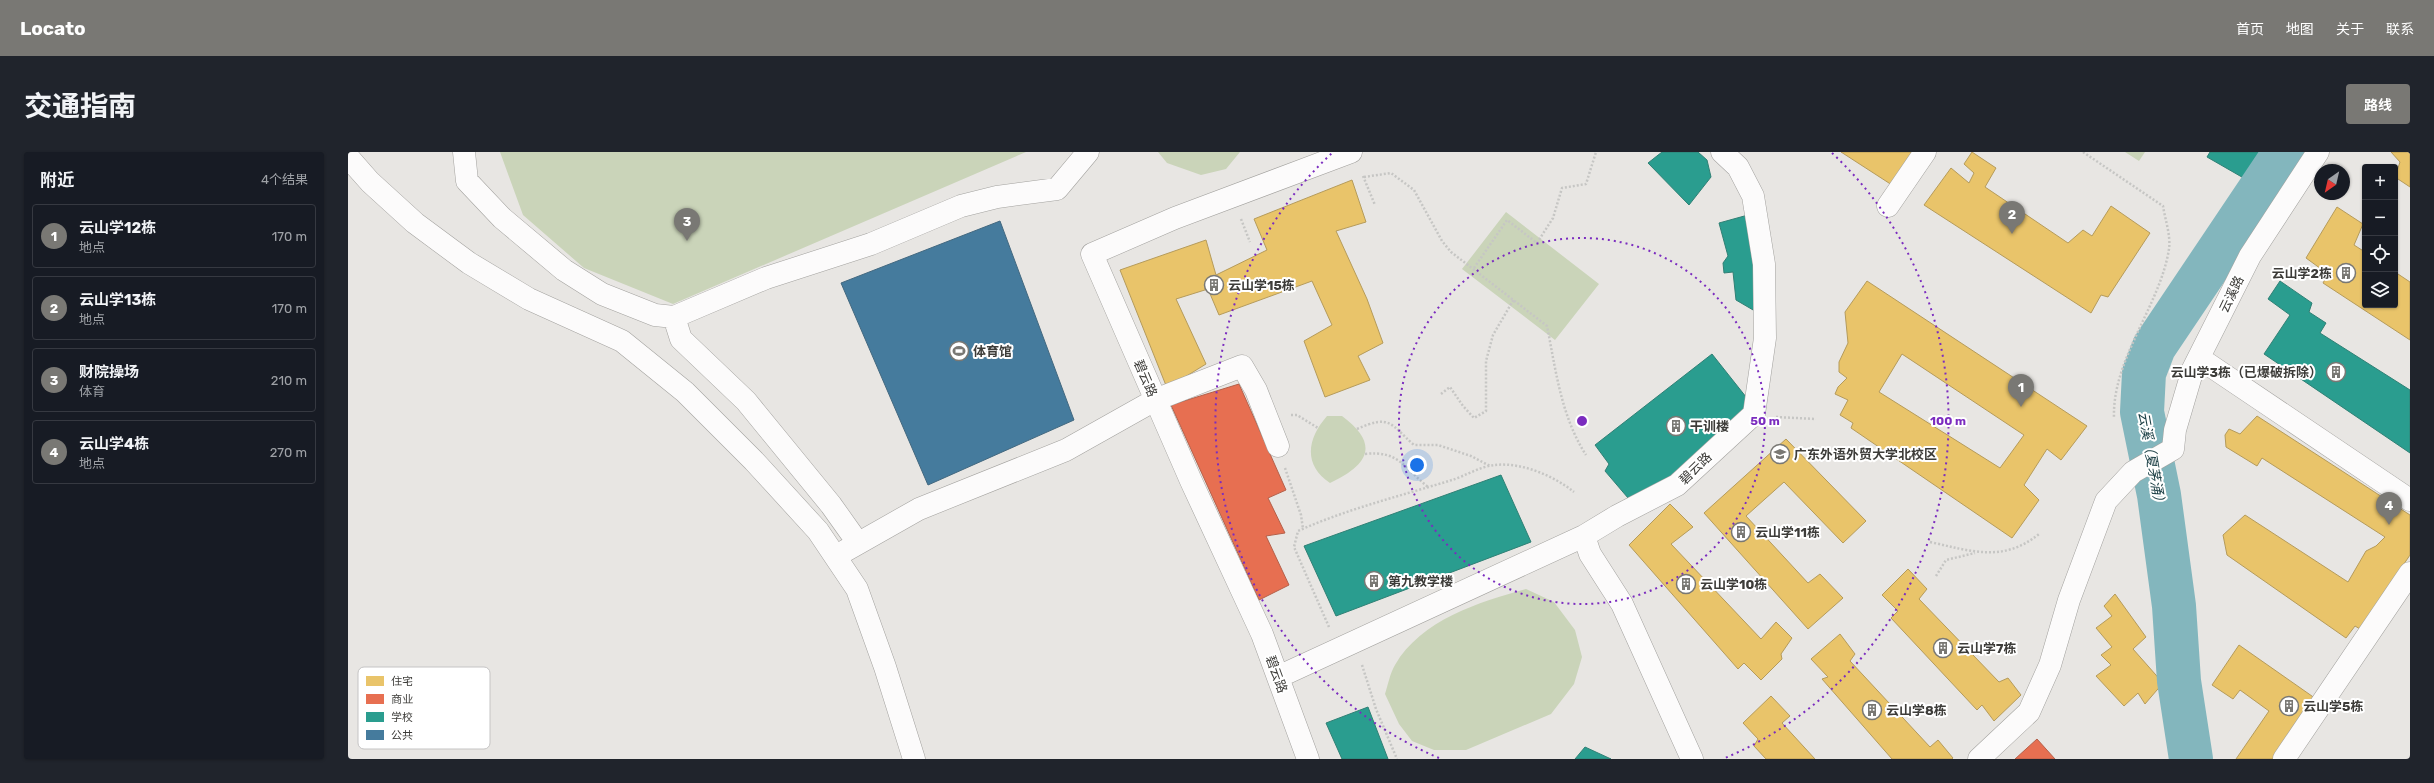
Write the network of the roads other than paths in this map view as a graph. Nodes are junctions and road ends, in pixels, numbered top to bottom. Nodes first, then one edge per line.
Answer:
1 (464, 152) edge
2 (1088, 152) edge
3 (1722, 152) edge
4 (1925, 152) edge
5 (2318, 152) edge
6 (348, 156) edge
7 (1356, 161) edge
8 (1888, 206) dead end
9 (674, 317) junction
10 (2199, 358) junction
11 (1155, 400) junction
12 (1278, 446) road end
13 (2410, 500) edge
14 (1584, 536) junction
15 (858, 543) junction
16 (836, 556) junction
17 (2410, 573) edge
18 (1278, 677) junction
19 (914, 759) edge
20 (1308, 759) edge
21 (1692, 759) edge
22 (1979, 759) edge
23 (2284, 759) edge

1 - 9 street
2 - 9 street
3 - 14 street, 碧云路
4 - 8 street
5 - 10 street, 云溪路
6 - 16 street
7 - 11 street, 碧云路
9 - 15 street
10 - 13 street
10 - 22 street, 云溪路
11 - 12 street
11 - 15 street
11 - 18 street, 碧云路
14 - 18 street, 碧云路
14 - 21 street
15 - 16 street
16 - 19 street
17 - 23 street
18 - 20 street, 碧云路

